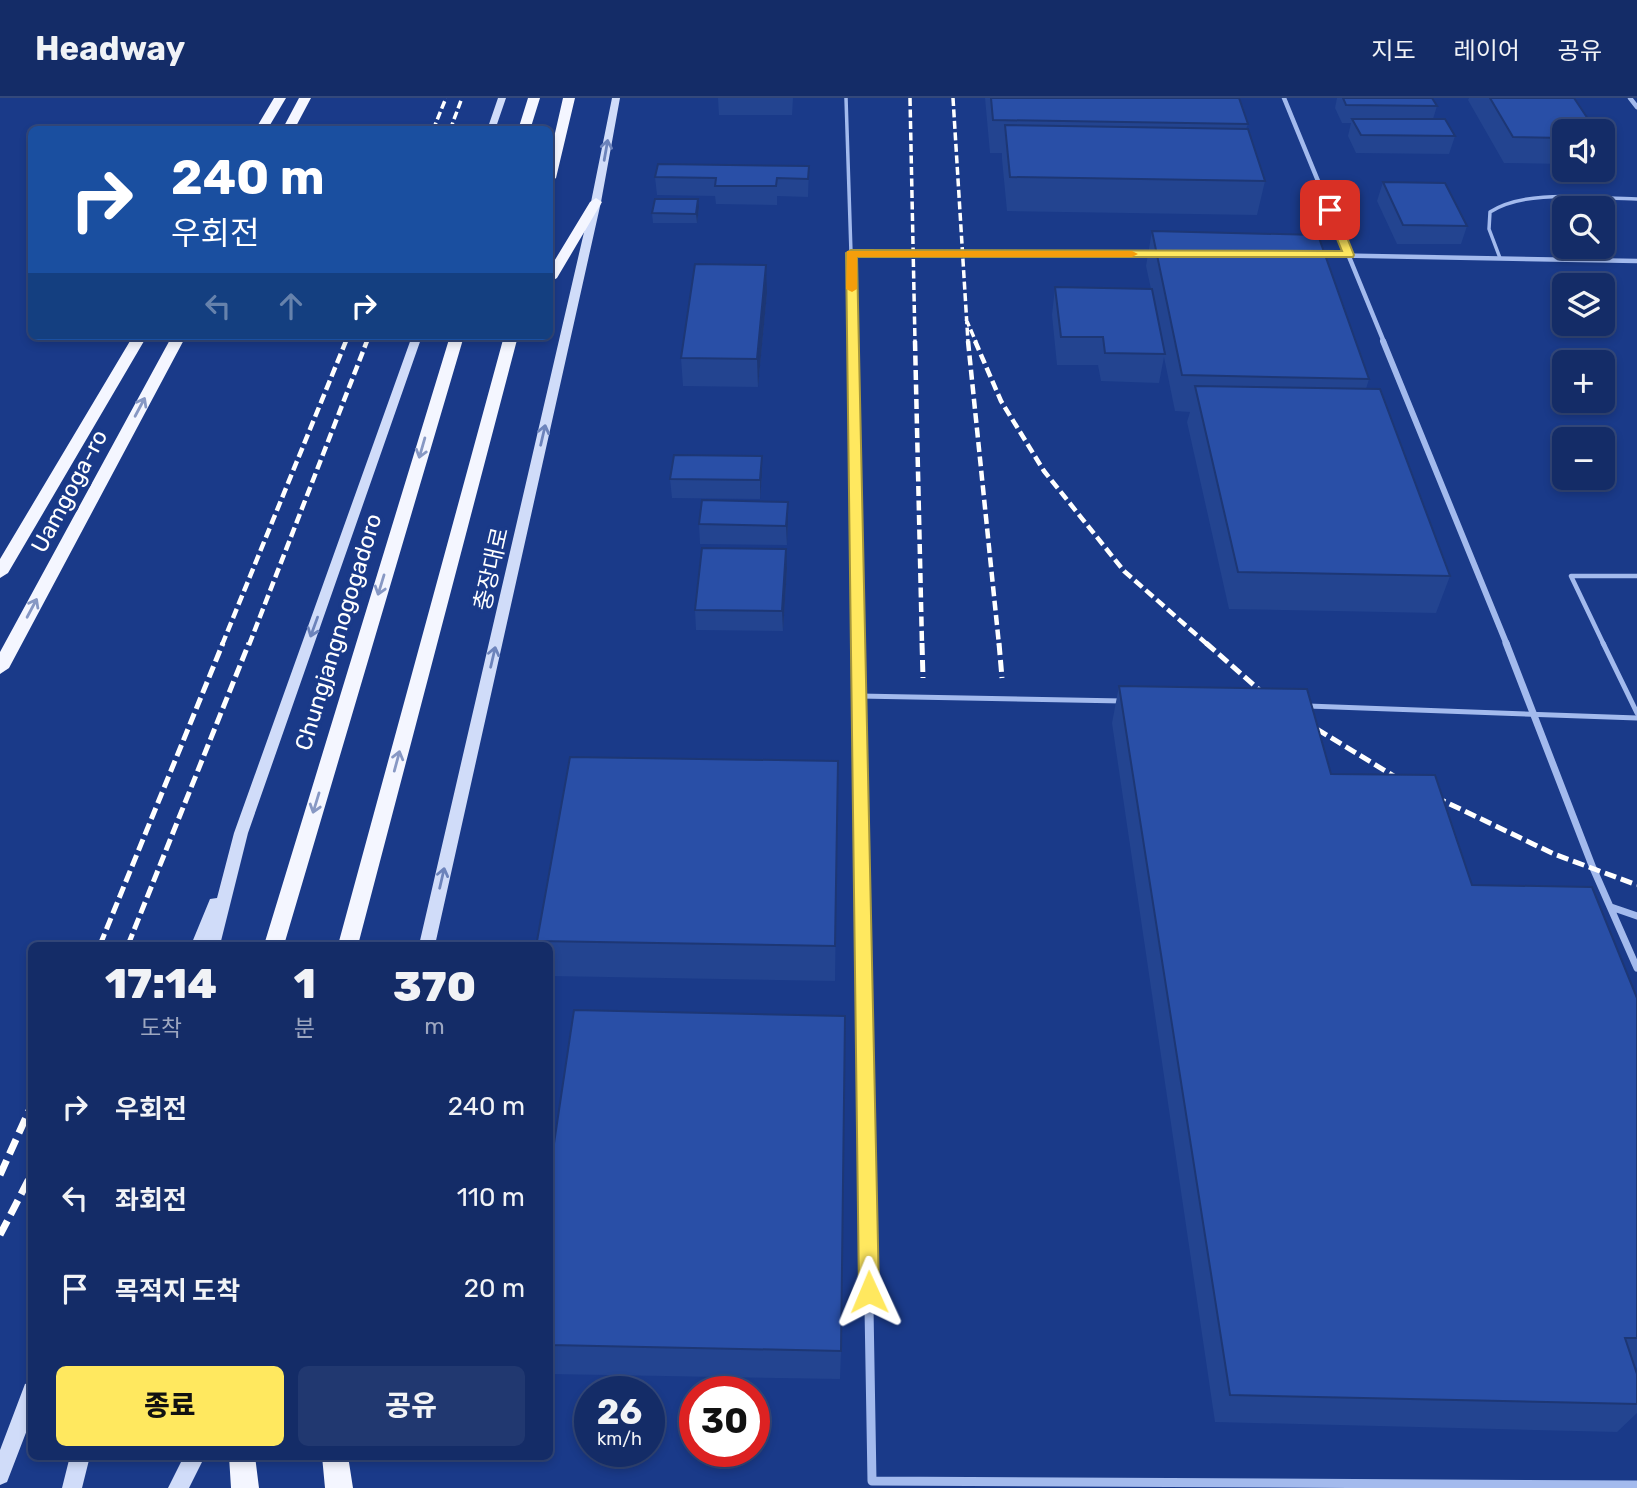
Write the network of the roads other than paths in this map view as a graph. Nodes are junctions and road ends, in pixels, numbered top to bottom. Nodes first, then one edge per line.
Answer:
1 (280, 98) edge
2 (305, 98) edge
3 (502, 98) edge
4 (534, 98) edge
5 (569, 98) edge
6 (615, 98) edge
7 (846, 98) edge
8 (1284, 98) edge
9 (1630, 98) edge
10 (1637, 107) edge
11 (263, 126) edge
12 (290, 126) edge
13 (492, 126) edge
14 (525, 126) edge
15 (553, 165) edge
16 (1637, 199) edge
17 (596, 202) junction
18 (851, 253) junction
19 (1170, 254) edge
20 (1307, 254) edge
21 (1349, 255) junction
22 (1500, 258) junction
23 (1637, 261) edge
24 (553, 273) edge
25 (137, 340) edge
26 (177, 340) edge
27 (416, 340) edge
28 (443, 340) edge
29 (456, 340) edge
30 (511, 340) edge
31 (430, 419) junction
32 (0, 573) edge
33 (1637, 576) edge
34 (0, 668) edge
35 (859, 696) junction
36 (1137, 701) edge
37 (1303, 705) edge
38 (1536, 716) junction
39 (1637, 716) edge
40 (241, 833) junction
41 (1611, 907) junction
42 (1637, 916) edge
43 (200, 942) edge
44 (213, 942) edge
45 (275, 942) edge
46 (349, 942) edge
47 (428, 942) edge
48 (1637, 968) edge
49 (28, 1402) edge
50 (79, 1460) edge
51 (193, 1460) edge
52 (242, 1460) edge
53 (336, 1460) edge
54 (0, 1475) edge
55 (1637, 1485) edge
56 (72, 1488) edge
57 (178, 1488) edge
58 (246, 1488) edge
59 (339, 1488) edge

1 - 11 highway
2 - 12 highway
3 - 13 main road
4 - 14 highway
5 - 15 highway
17 -> 6 main road, 충장대로
7 - 18 lane
8 - 21 street
9 - 10 street
16 - 22 lane
17 - 24 highway
47 -> 17 main road, 충장대로
18 - 19 street
18 - 35 street
20 - 21 street
21 - 22 street
21 - 38 street
22 - 23 street
25 - 32 highway, Uamgoga-ro
34 -> 26 highway, Uamgoga-ro
27 -> 40 main road
28 - 31 highway
29 - 31 highway, Chungjangnogogadoro
46 -> 30 highway
31 -> 45 highway, Chungjangnogogadoro
33 - 39 lane
35 - 36 lane
35 - 55 street
37 - 38 lane
38 - 39 lane
38 - 41 street
40 - 43 main road
40 - 44 main road
41 - 42 street
41 - 48 street
49 - 54 main road
50 - 56 main road
51 - 57 main road
52 - 58 highway
53 - 59 highway

